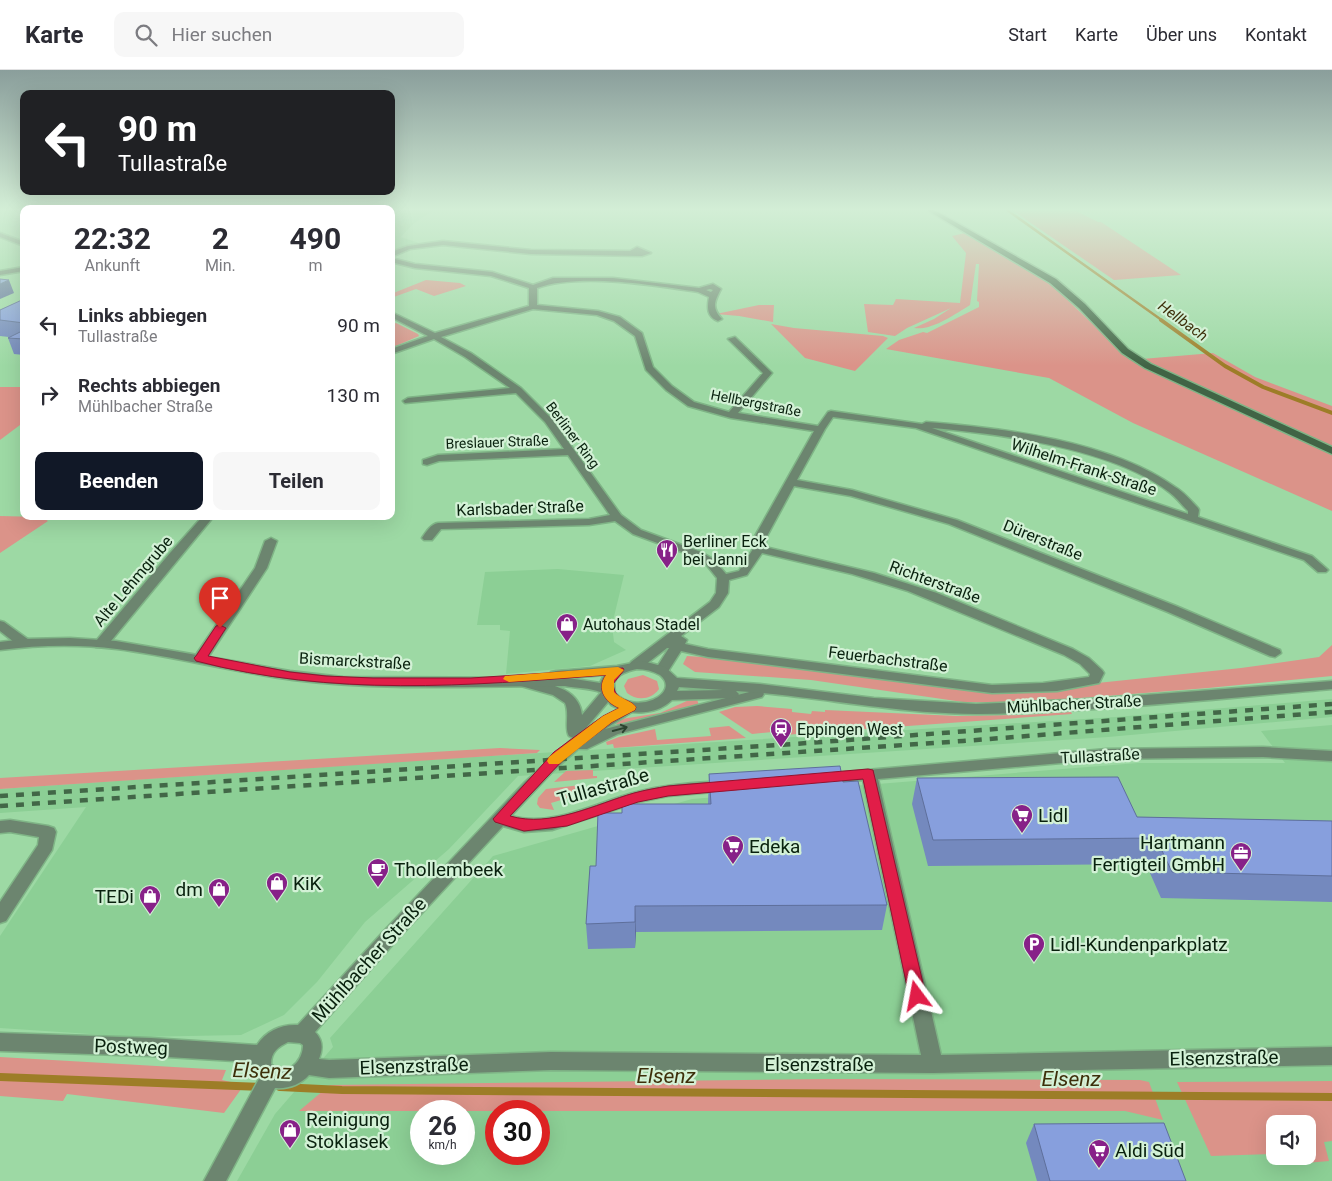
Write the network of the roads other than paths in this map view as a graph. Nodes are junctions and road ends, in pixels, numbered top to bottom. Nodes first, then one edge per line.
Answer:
1 (398, 262) edge
2 (1023, 262) edge
3 (20, 270) edge
4 (0, 273) edge
5 (533, 287) junction
6 (533, 307) junction
7 (395, 316) edge
8 (718, 319) dead end
9 (435, 336) junction
10 (732, 339) dead end
11 (395, 351) edge
12 (518, 390) junction
13 (408, 401) dead end
14 (731, 415) junction
15 (918, 424) junction
16 (820, 429) junction
17 (1332, 451) edge
18 (570, 452) junction
19 (427, 462) dead end
20 (791, 482) junction
21 (617, 517) junction
22 (1192, 518) junction
23 (206, 520) edge
24 (428, 538) dead end
25 (271, 541) dead end
26 (759, 549) junction
27 (1322, 570) dead end
28 (723, 578) junction
29 (0, 625) edge
30 (24, 643) junction
31 (102, 644) junction
32 (671, 644) junction
33 (0, 646) edge
34 (1275, 653) dead end
35 (200, 658) junction
36 (636, 665) junction
37 (1093, 667) joint
38 (618, 670) junction
39 (662, 670) junction
40 (471, 682) junction
41 (672, 682) junction
42 (526, 683) junction
43 (1332, 685) edge
44 (608, 691) junction
45 (758, 694) junction
46 (669, 696) junction
47 (816, 696) junction
48 (630, 707) junction
49 (574, 734) junction
50 (559, 756) junction
51 (1332, 756) edge
52 (868, 774) junction
53 (814, 779) edge
54 (738, 785) edge
55 (500, 819) junction
56 (0, 827) edge
57 (0, 916) edge
58 (302, 1034) junction
59 (0, 1042) edge
60 (262, 1054) junction
61 (1332, 1056) edge
62 (933, 1064) junction
63 (307, 1066) junction
64 (270, 1078) junction
65 (215, 1181) edge

1 - 5 street
2 - 17 main road
3 - 4 street
5 - 6 street
5 - 8 street
6 - 9 street, Hellbergstraße
6 - 14 street, Hellbergstraße
7 - 9 street, Berliner Ring
9 - 11 street, Hellbergstraße
9 - 12 street, Berliner Ring
10 - 14 street
12 - 13 street
12 - 18 street, Berliner Ring
14 - 16 street, Hellbergstraße
15 - 16 street, Wilhelm-Frank-Straße
15 - 22 street, Wilhelm-Frank-Straße
15 - 22 street
16 - 20 street
18 - 19 street, Breslauer Straße
18 - 21 street, Berliner Ring
20 - 26 street
20 - 34 street, Dürerstraße
21 - 24 street, Karlsbader Straße
21 - 28 street, Berliner Ring
22 - 27 street, Wilhelm-Frank-Straße
23 - 31 street, Alte Lehmgrube
25 - 35 street
26 - 28 street
26 - 37 street, Richterstraße
28 - 32 street
29 - 30 street
30 - 31 street, Bismarckstraße
30 - 33 street, Bismarckstraße
31 - 35 street, Bismarckstraße
32 - 36 street
32 - 37 street, Feuerbachstraße
32 - 39 street
35 - 40 street, Bismarckstraße
36 - 38 street
36 - 39 street
38 - 40 street, Bismarckstraße
38 - 44 street
39 - 41 street
40 - 42 street, Bismarckstraße
41 - 46 street
41 - 47 street, Mühlbacher Straße
42 - 44 street, Bismarckstraße
42 - 49 street
43 - 47 street, Mühlbacher Straße
44 - 48 street
44 - 49 street, Mühlbacher Straße
45 - 46 street, Mühlbacher Straße
45 - 47 street, Mühlbacher Straße
50 -> 45 street, Mühlbacher Straße
46 - 48 street
48 - 50 street, Mühlbacher Straße
49 - 50 street, Mühlbacher Straße
50 - 55 street, Mühlbacher Straße
51 - 52 street, Tullastraße
52 - 53 street, Tullastraße
52 - 62 street
54 - 55 street, Tullastraße
55 - 58 street, Mühlbacher Straße
56 - 57 street
58 - 60 street
58 - 63 street
59 - 60 street, Postweg
60 - 64 street
61 - 62 street, Elsenzstraße
62 - 63 street, Elsenzstraße
63 - 64 street
64 - 65 street

